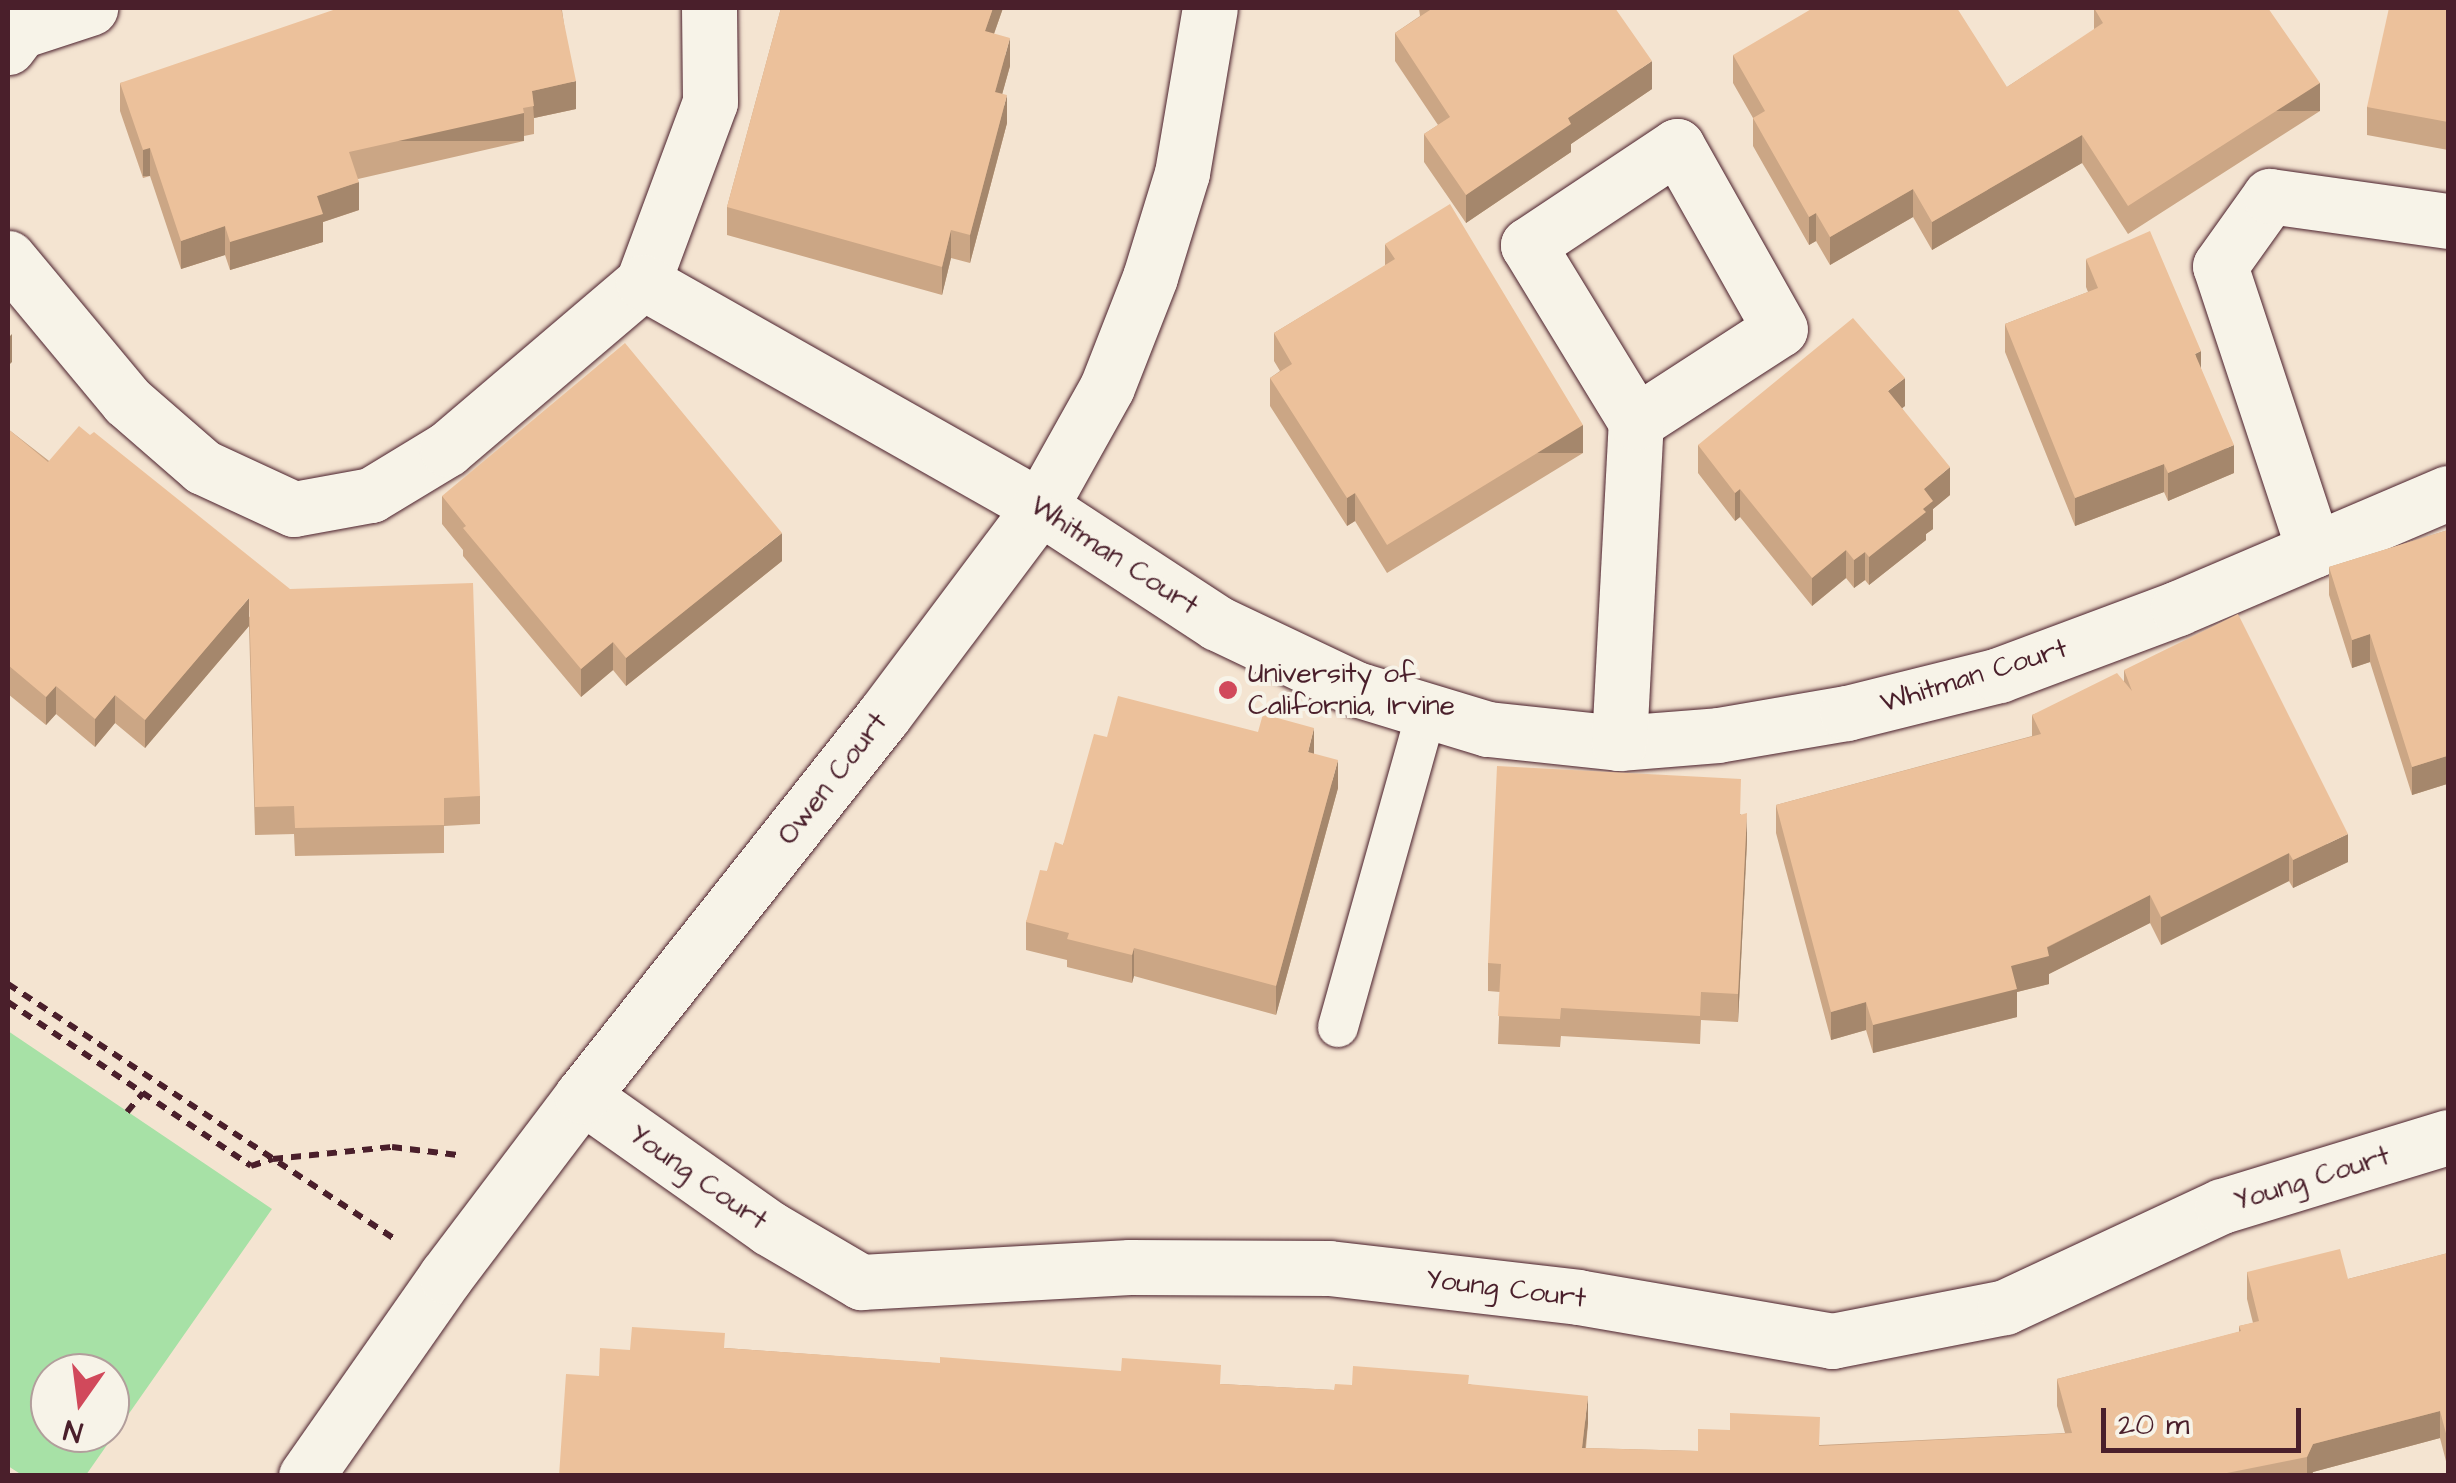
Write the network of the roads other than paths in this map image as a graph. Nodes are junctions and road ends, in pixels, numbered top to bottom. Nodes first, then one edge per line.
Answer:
1 (90, 8) edge
2 (709, 8) edge
3 (1210, 8) edge
4 (8, 46) edge
5 (2448, 221) edge
6 (8, 258) edge
7 (643, 282) junction
8 (1636, 422) junction
9 (2448, 493) edge
10 (1040, 507) junction
11 (2314, 550) junction
12 (1427, 710) junction
13 (1618, 743) junction
14 (1338, 1027) dead end
15 (582, 1096) junction
16 (2448, 1138) edge
17 (306, 1476) edge

1 - 4 street
2 - 7 street
3 - 10 street, Owen Court
5 - 11 street
6 - 7 street
7 - 10 street, Whitman Court
8 - 8 street
8 - 13 street
9 - 11 street, Whitman Court
10 - 12 street, Whitman Court
10 - 15 street, Owen Court
11 - 13 street, Whitman Court
12 - 13 street, Whitman Court
12 - 14 lane
15 - 16 street, Young Court
15 - 17 street, Owen Court

